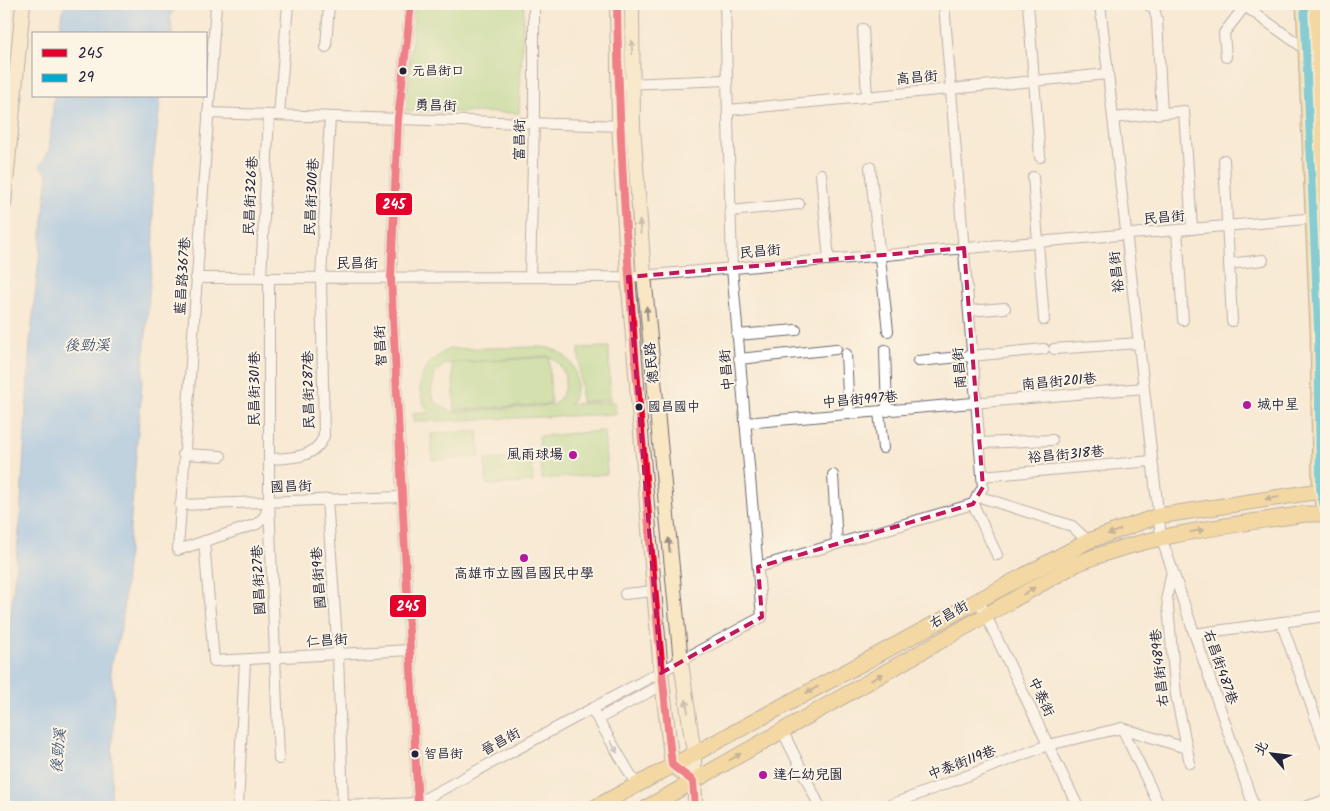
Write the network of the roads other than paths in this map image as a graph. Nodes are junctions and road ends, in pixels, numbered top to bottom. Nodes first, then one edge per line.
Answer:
1 (23, 4) edge
2 (216, 4) edge
3 (288, 4) edge
4 (329, 4) edge
5 (411, 4) edge
6 (534, 4) edge
7 (617, 4) edge
8 (632, 4) edge
9 (725, 4) edge
10 (944, 4) edge
11 (1028, 4) edge
12 (1100, 4) edge
13 (1146, 4) edge
14 (1304, 4) edge
15 (1317, 4) edge
16 (1243, 5) edge
17 (863, 29) dead end
18 (326, 47) dead end
19 (1226, 57) dead end
20 (1317, 57) edge
21 (1108, 74) junction
22 (727, 80) junction
23 (1033, 81) junction
24 (626, 84) junction
25 (951, 88) junction
26 (867, 96) junction
27 (728, 110) junction
28 (208, 113) junction
29 (1162, 113) junction
30 (274, 115) junction
31 (330, 117) junction
32 (1113, 118) junction
33 (398, 119) junction
34 (534, 123) junction
35 (626, 126) junction
36 (7, 129) edge
37 (7, 146) edge
38 (1040, 158) dead end
39 (1224, 160) dead end
40 (870, 167) dead end
41 (5, 174) edge
42 (821, 174) dead end
43 (1032, 177) dead end
44 (4, 196) edge
45 (799, 204) dead end
46 (730, 211) junction
47 (1319, 218) edge
48 (1228, 226) junction
49 (1192, 229) junction
50 (1177, 230) junction
51 (1126, 234) junction
52 (1326, 241) edge
53 (1038, 242) junction
54 (964, 248) junction
55 (879, 256) junction
56 (829, 260) junction
57 (1264, 260) dead end
58 (1229, 264) junction
59 (732, 268) junction
60 (644, 275) junction
61 (530, 277) junction
62 (628, 277) junction
63 (196, 278) junction
64 (265, 278) junction
65 (322, 278) junction
66 (391, 278) junction
67 (1005, 308) dead end
68 (969, 311) junction
69 (1044, 320) dead end
70 (1183, 320) dead end
71 (1232, 321) dead end
72 (796, 330) dead end
73 (888, 331) dead end
74 (1322, 331) edge
75 (737, 335) junction
76 (1138, 343) junction
77 (836, 349) dead end
78 (885, 350) dead end
79 (846, 354) dead end
80 (972, 355) junction
81 (740, 359) junction
82 (918, 361) dead end
83 (1144, 388) junction
84 (976, 404) junction
85 (883, 412) junction
86 (849, 414) junction
87 (745, 423) junction
88 (1052, 440) dead end
89 (980, 443) junction
90 (883, 448) dead end
91 (183, 454) junction
92 (221, 456) dead end
93 (269, 459) junction
94 (1152, 462) junction
95 (833, 475) dead end
96 (982, 476) junction
97 (1323, 491) edge
98 (402, 497) junction
99 (327, 499) junction
100 (975, 500) junction
101 (269, 501) junction
102 (180, 505) junction
103 (1326, 514) edge
104 (1158, 516) junction
105 (1160, 536) junction
106 (204, 541) junction
107 (1088, 541) junction
108 (837, 544) junction
109 (997, 555) dead end
110 (758, 567) junction
111 (1172, 570) junction
112 (654, 591) junction
113 (625, 594) dead end
114 (978, 599) junction
115 (987, 615) junction
116 (1326, 616) edge
117 (1281, 622) junction
118 (1194, 634) junction
119 (410, 650) junction
120 (338, 654) junction
121 (276, 658) junction
122 (245, 660) junction
123 (680, 662) junction
124 (662, 679) junction
125 (595, 714) junction
126 (1122, 728) junction
127 (782, 730) junction
128 (1048, 745) junction
129 (1326, 746) edge
130 (1186, 748) junction
131 (694, 754) junction
132 (279, 759) dead end
133 (1190, 763) dead end
134 (672, 765) junction
135 (693, 781) junction
136 (636, 784) junction
137 (1326, 800) edge
138 (417, 805) edge
139 (238, 807) edge
140 (316, 807) edge
141 (344, 807) edge
142 (596, 807) edge
143 (648, 807) edge
144 (695, 807) edge
145 (820, 807) edge
146 (885, 807) edge
147 (1078, 807) edge
148 (1160, 807) edge
149 (1254, 807) edge
150 (1305, 807) edge

1 - 36 street
2 - 28 street, 藍昌路367巷
3 - 30 street, 民昌街326巷
4 - 18 street
5 - 33 street, 智昌街
6 - 34 street, 富昌街
7 - 24 street, 德民路
24 -> 8 street, 德民路
9 - 22 street, 中昌街
10 - 25 street, 南昌街
11 - 23 street
12 - 21 street, 裕昌街
13 - 29 street
14 - 20 main road
15 - 20 main road
16 - 19 street
16 - 20 street
17 - 26 street
20 - 47 main road
21 - 23 street, 高昌街
21 - 32 street, 裕昌街
22 - 24 street
22 - 27 street, 中昌街
23 - 25 street, 高昌街
23 - 38 street
24 - 35 street, 德民路
25 - 26 street, 高昌街
25 - 54 street, 南昌街
26 - 27 street, 高昌街
27 - 46 street, 中昌街
28 - 30 street, 勇昌街
28 - 63 street, 藍昌路367巷
29 - 32 street
29 - 49 street
30 - 31 street, 勇昌街
30 - 64 street, 民昌街326巷
31 - 33 street, 勇昌街
31 - 65 street, 民昌街300巷
32 - 51 street, 裕昌街
33 - 34 street, 勇昌街
33 - 66 street, 智昌街
34 - 35 street, 勇昌街
34 - 61 street, 富昌街
60 -> 35 street, 德民路
35 - 62 street, 德民路
36 - 37 street
37 - 41 street
39 - 48 street
40 - 55 street
41 - 44 street
42 - 56 street
43 - 53 street
45 - 46 street
46 - 59 street, 中昌街
47 - 48 street, 民昌街
47 - 52 main road
47 - 74 main road
48 - 49 street, 民昌街
48 - 58 street
49 - 50 street, 民昌街
50 - 51 street, 民昌街
50 - 70 street
51 - 53 street, 民昌街
51 - 76 street, 裕昌街
53 - 54 street, 民昌街
53 - 69 street
54 - 55 street, 民昌街
54 - 68 street, 南昌街
55 - 56 street, 民昌街
55 - 73 street
56 - 59 street, 民昌街
57 - 58 street
58 - 71 street
59 - 60 street, 民昌街
59 - 75 street, 中昌街
60 - 62 street, 民昌街
123 -> 60 street, 德民路
61 - 62 street, 民昌街
61 - 66 street, 民昌街
62 - 112 street, 德民路
63 - 64 street, 民昌街
63 - 91 street, 藍昌路367巷
64 - 65 street, 民昌街
64 - 93 street, 民昌街301巷
65 - 66 street, 民昌街
65 - 93 street, 民昌街287巷
66 - 98 street, 智昌街
67 - 68 street
68 - 80 street, 南昌街
72 - 75 street
74 - 97 main road
75 - 81 street, 中昌街
76 - 80 street
76 - 83 street, 裕昌街
77 - 81 street
78 - 85 street
79 - 86 street
80 - 82 street
80 - 84 street, 南昌街
81 - 87 street, 中昌街
83 - 84 street, 南昌街201巷
83 - 94 street, 裕昌街
84 - 85 street, 中昌街997巷
84 - 89 street, 南昌街
85 - 86 street, 中昌街997巷
85 - 90 street
86 - 87 street, 中昌街997巷
87 - 110 street, 中昌街
88 - 89 street
89 - 96 street, 南昌街
91 - 92 street
91 - 102 street, 藍昌路367巷
93 - 101 street, 民昌街301巷
94 - 96 street, 裕昌街318巷
94 - 104 street, 裕昌街
95 - 108 street
96 - 100 street, 南昌街
97 - 103 main road
97 -> 104 main road, 右昌街
98 - 99 street, 國昌街
98 - 119 street, 智昌街
99 - 101 street, 國昌街
99 - 120 street, 國昌街9巷
100 - 107 street
100 - 108 street
100 - 109 street
101 - 102 street, 國昌街
101 - 106 street
101 - 121 street, 國昌街27巷
102 - 106 street, 藍昌路367巷
105 -> 103 main road, 右昌街
104 - 105 street, 裕昌街
104 -> 107 main road, 右昌街
105 - 111 street, 右昌街487巷
115 -> 105 main road, 右昌街
106 - 122 street, 仁昌街
107 - 114 main road, 右昌街
108 - 110 street
110 - 123 street, 中昌街
111 - 118 street, 右昌街487巷
111 - 130 street, 右昌街489巷
112 - 113 street
112 - 124 street, 德民路
114 - 115 street, 中泰街
114 -> 131 main road, 右昌街
127 -> 115 main road, 右昌街
115 - 128 street, 中泰街
116 - 117 street
117 - 118 street
117 - 129 street
118 - 149 street, 右昌街487巷
119 - 120 street, 仁昌街
119 - 138 street, 智昌街
120 - 121 street, 仁昌街
120 - 141 street, 國昌街9巷
121 - 122 street, 仁昌街
121 - 132 street, 國昌街27巷
122 - 139 street
123 - 124 street, 中昌街
131 -> 123 street, 德民路
124 - 125 street, 晉昌街
124 - 134 street, 德民路
125 -> 136 street
125 - 138 street, 晉昌街
126 - 128 street, 中泰街119巷
126 - 130 street
126 - 148 street
135 -> 127 main road, 右昌街
127 - 145 street
128 - 146 street, 中泰街119巷
128 - 147 street, 中泰街
130 - 133 street, 右昌街489巷
131 - 134 main road, 右昌街
131 - 135 street, 德民路
134 - 135 street
134 - 136 main road, 右昌街
135 - 143 main road, 右昌街
135 - 144 street, 德民路
136 - 142 main road, 右昌街
137 - 150 street
138 - 141 street, 晉昌街
140 - 141 street, 晉昌街

